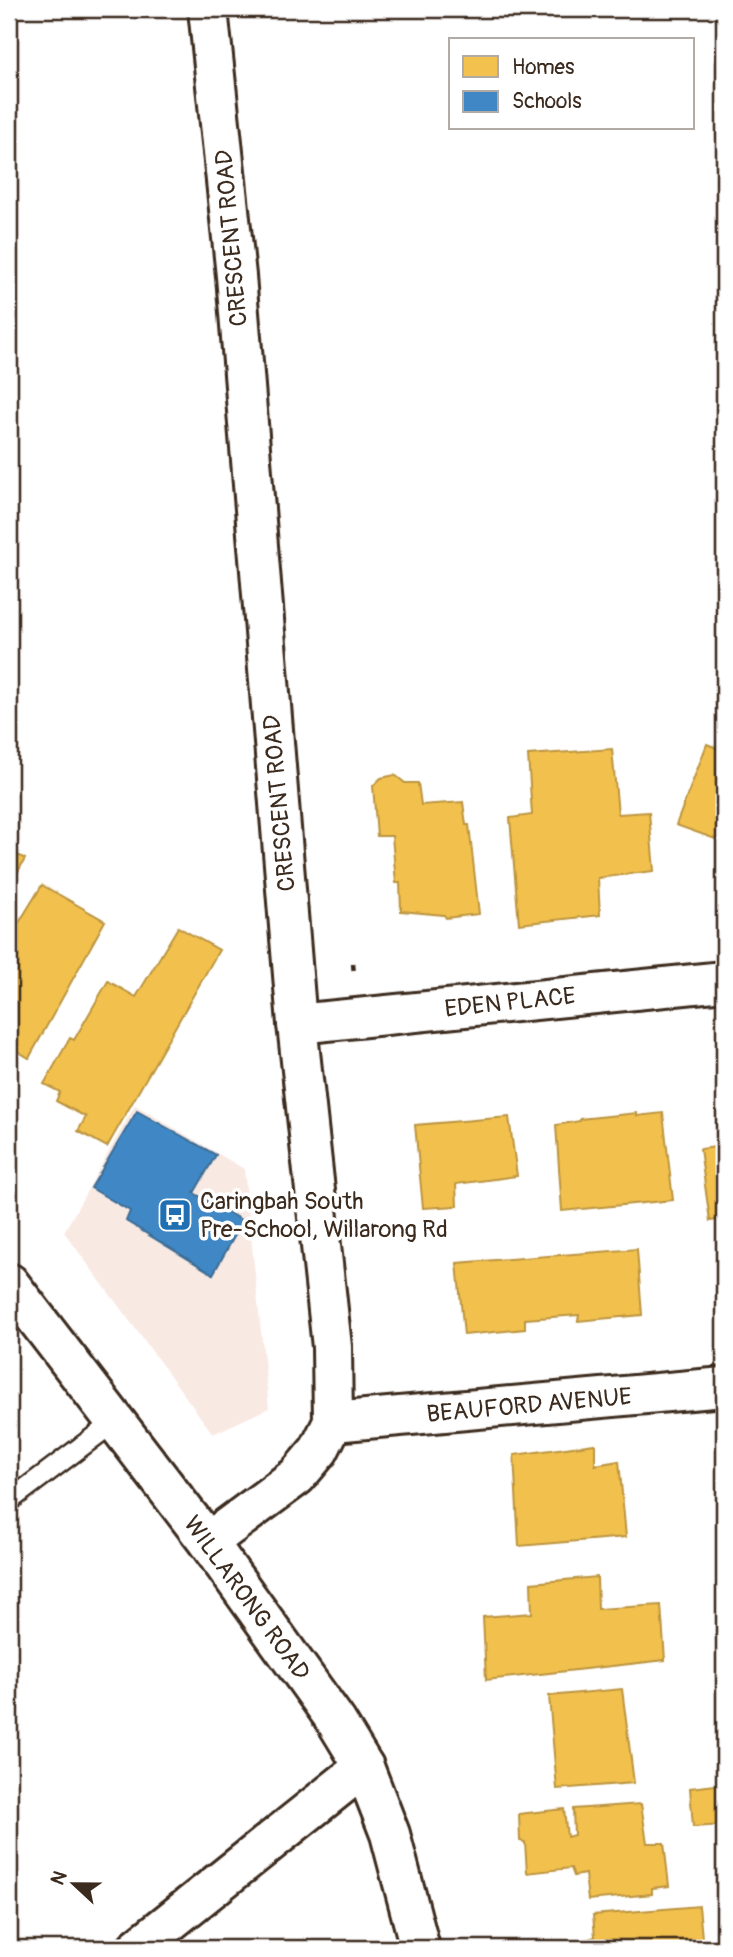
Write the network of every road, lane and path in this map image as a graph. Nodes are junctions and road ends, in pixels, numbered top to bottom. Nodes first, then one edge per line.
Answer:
1 (208, 9) edge
2 (724, 981) edge
3 (297, 1024) junction
4 (9, 1283) edge
5 (724, 1387) edge
6 (114, 1422) junction
7 (333, 1422) junction
8 (9, 1501) edge
9 (208, 1542) junction
10 (364, 1767) junction
11 (136, 1948) edge
12 (420, 1948) edge

1 - 3 street, CRESCENT ROAD
2 - 3 street, EDEN PLACE
3 - 7 street, CRESCENT ROAD
4 - 6 street, WILLARONG ROAD
5 - 7 street, BEAUFORD AVENUE
6 - 8 lane
6 - 9 street, WILLARONG ROAD
7 - 9 street, CRESCENT ROAD
9 - 10 street, WILLARONG ROAD
10 - 11 street
10 - 12 street, WILLARONG ROAD

